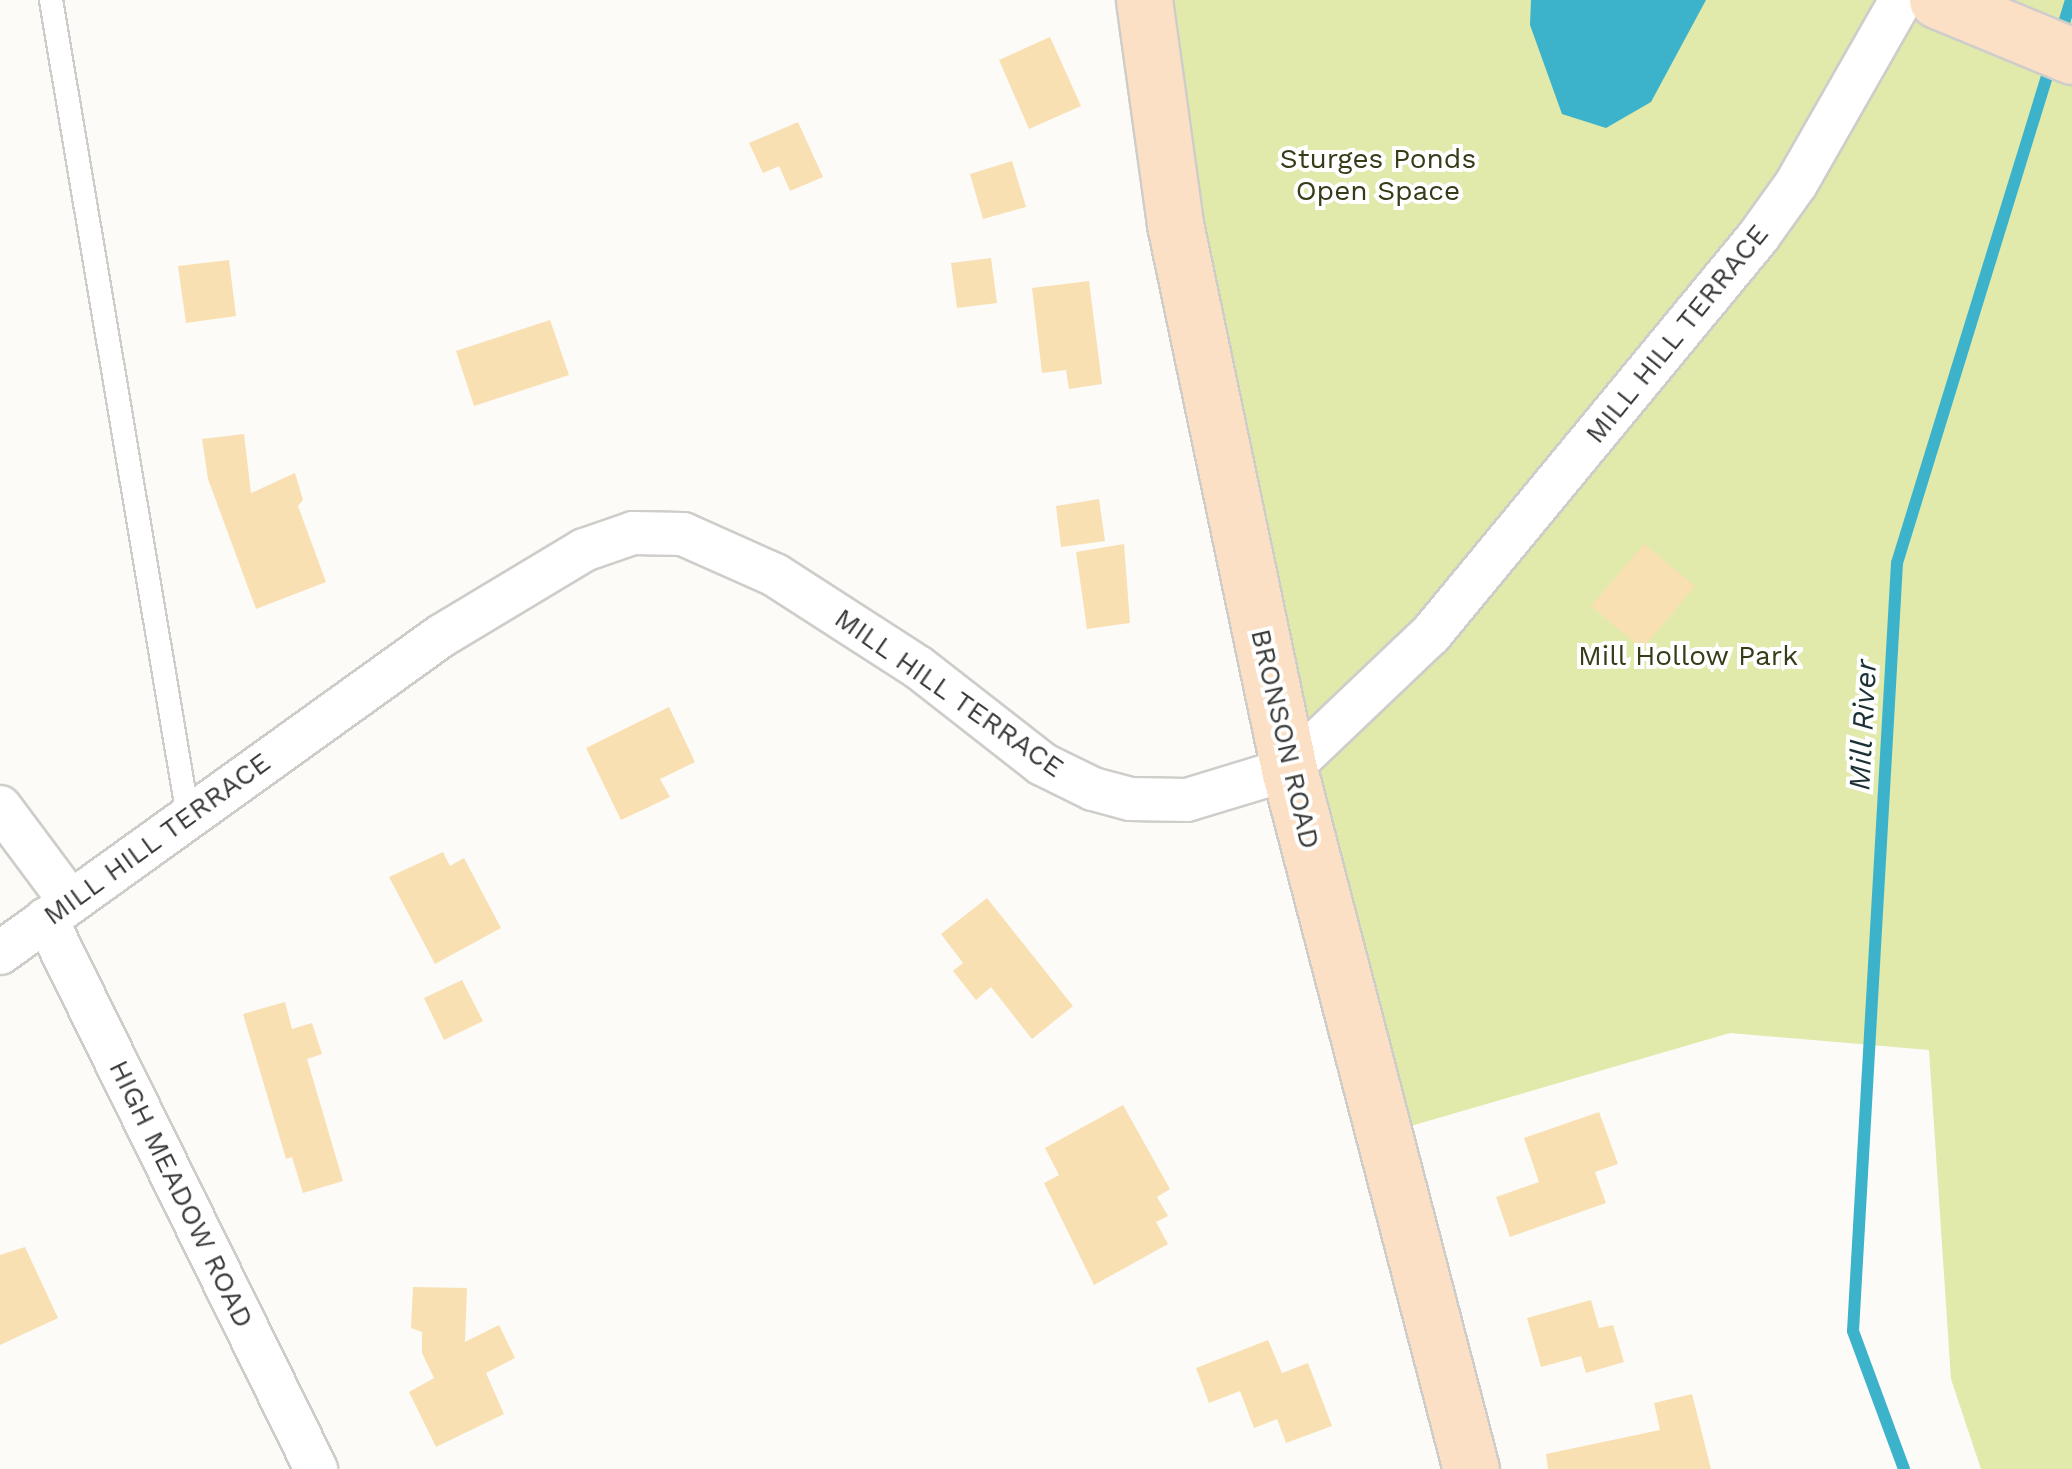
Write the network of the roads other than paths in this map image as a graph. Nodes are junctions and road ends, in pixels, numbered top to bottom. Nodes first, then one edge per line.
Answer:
1 (51, 0) edge
2 (1144, 0) edge
3 (1901, 0) edge
4 (1955, 6) edge
5 (2072, 56) edge
6 (1289, 768) junction
7 (0, 807) edge
8 (188, 816) junction
9 (58, 910) junction
10 (0, 953) edge
11 (316, 1469) edge
12 (1471, 1469) edge

1 - 8 lane
2 - 6 main road, BRONSON ROAD
3 - 6 street, MILL HILL TERRACE
4 - 5 main road
6 - 8 street, MILL HILL TERRACE
6 - 12 main road, BRONSON ROAD
7 - 9 street, HIGH MEADOW ROAD
8 - 9 street, MILL HILL TERRACE
9 - 10 street, MILL HILL TERRACE
9 - 11 street, HIGH MEADOW ROAD

